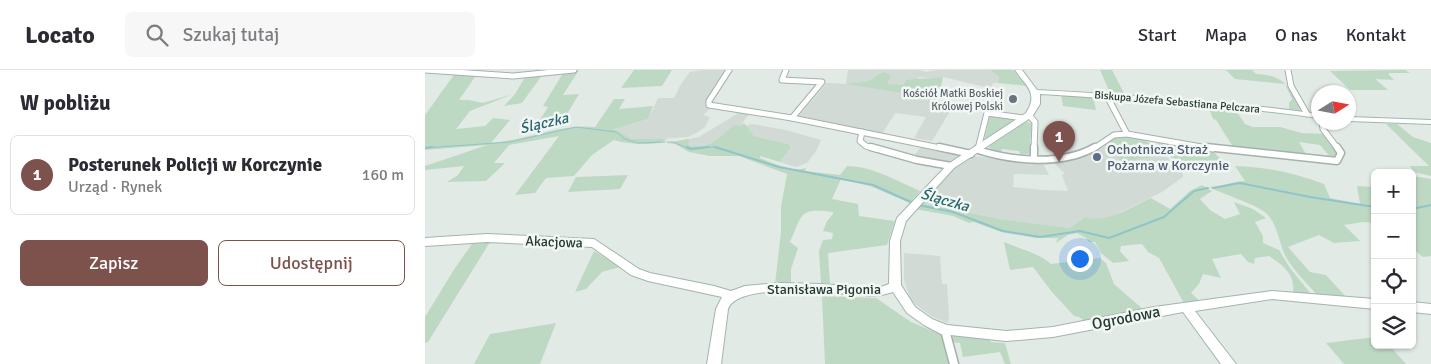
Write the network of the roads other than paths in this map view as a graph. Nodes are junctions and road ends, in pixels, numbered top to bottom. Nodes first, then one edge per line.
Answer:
1 (427, 70) edge
2 (574, 70) edge
3 (729, 70) edge
4 (786, 70) edge
5 (1017, 70) edge
6 (1288, 70) edge
7 (425, 74) edge
8 (1035, 92) junction
9 (1107, 96) junction
10 (1307, 114) junction
11 (1311, 115) edge
12 (1027, 116) junction
13 (792, 118) junction
14 (1356, 119) edge
15 (1431, 122) edge
16 (1324, 130) edge
17 (862, 132) junction
18 (1127, 134) junction
19 (975, 152) junction
20 (1034, 159) junction
21 (951, 166) junction
22 (425, 242) edge
23 (895, 286) junction
24 (731, 296) junction
25 (1371, 304) edge
26 (1416, 307) edge
27 (1187, 309) junction
28 (1431, 309) edge
29 (945, 330) junction
30 (714, 364) edge
31 (954, 364) edge
32 (1229, 364) edge

1 - 2 street
1 - 7 street
3 - 13 street
4 - 13 street
5 - 8 street
6 - 10 street
8 - 9 street, Biskupa Józefa Sebastiana Pelczara
8 - 12 street
9 - 10 street, Biskupa Józefa Sebastiana Pelczara
9 - 18 street
10 - 11 street, Biskupa Józefa Sebastiana Pelczara
12 - 19 street, Stanisława Pigonia
12 - 19 street
12 - 20 street
13 - 17 street
14 - 15 street
16 - 18 street
17 - 19 street
17 - 21 street
18 - 20 street
19 - 20 street
19 - 21 street, Stanisława Pigonia
21 - 23 street, Stanisława Pigonia
22 - 24 street, Akacjowa
23 - 24 street, Stanisława Pigonia
23 - 29 street, Ogrodowa
24 - 30 street
25 - 27 street, Ogrodowa
26 - 28 street
27 - 29 street, Ogrodowa
27 - 32 street
29 - 31 street

